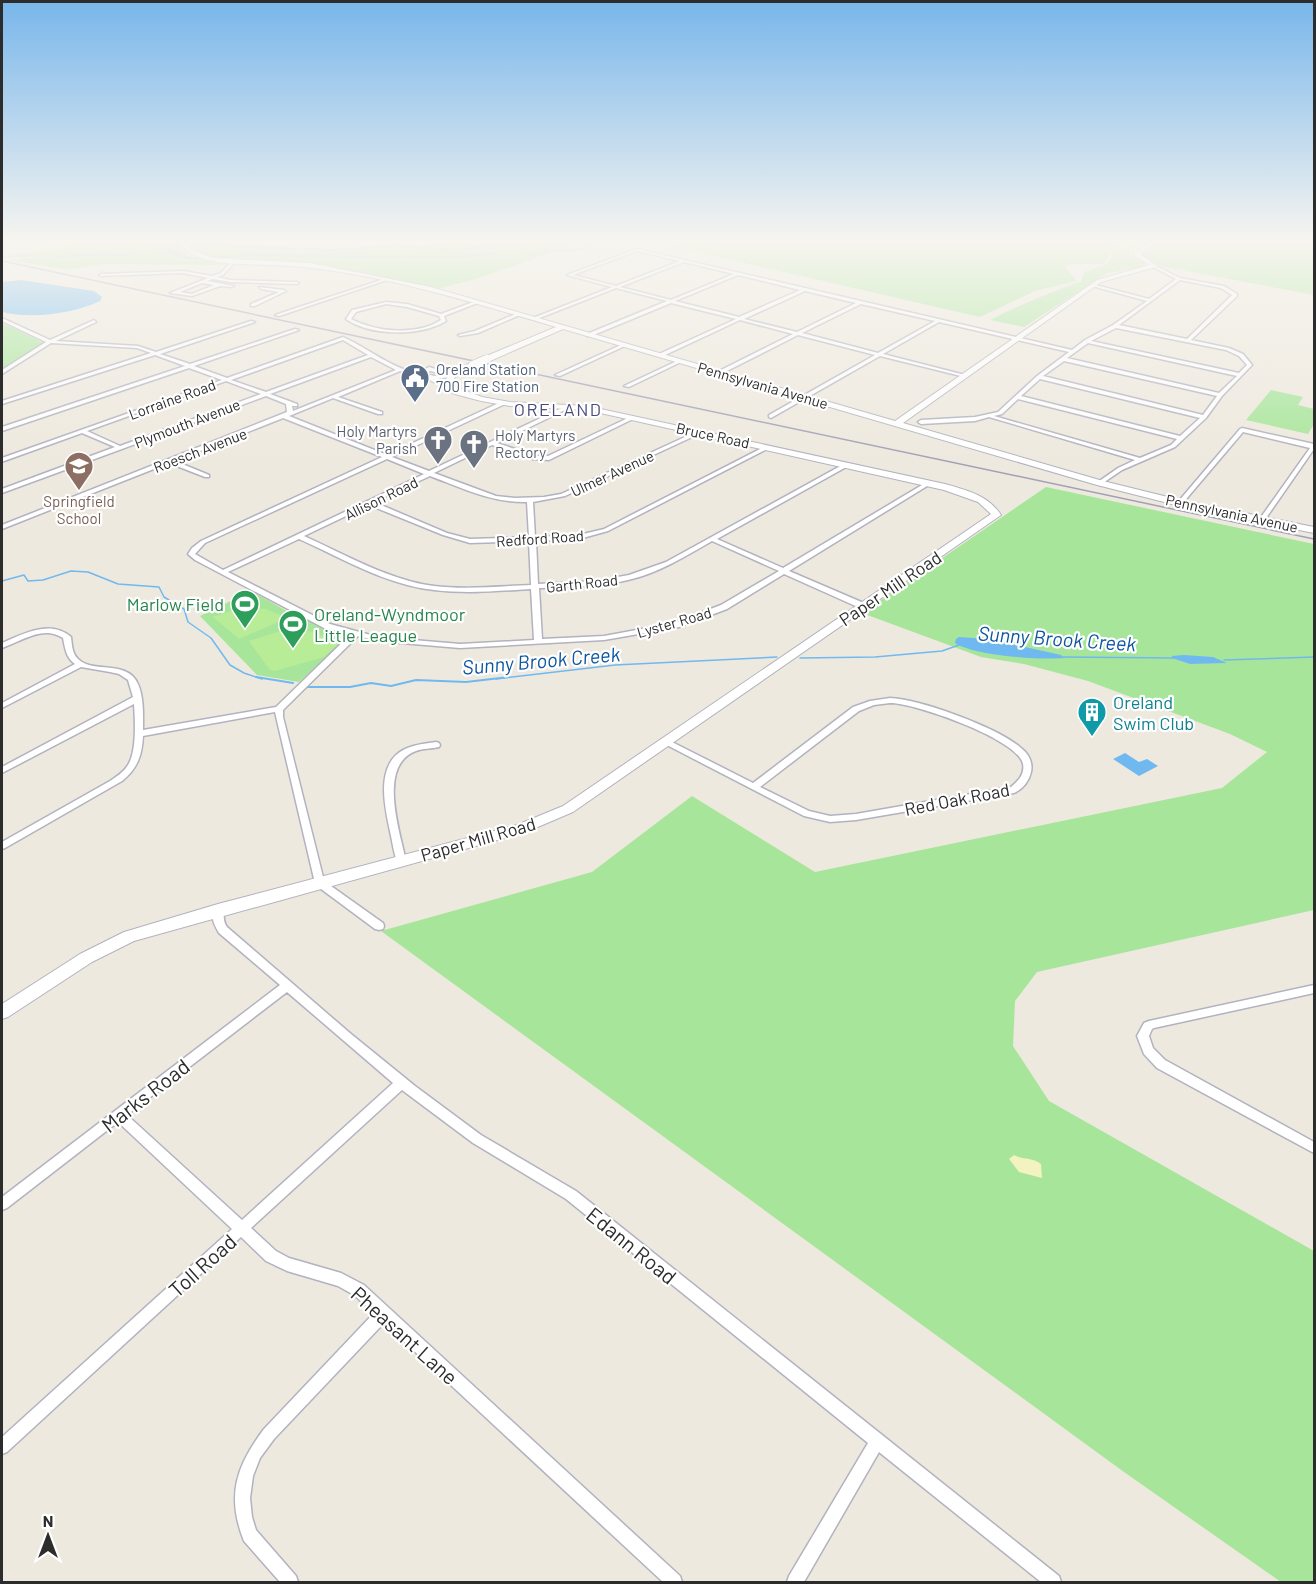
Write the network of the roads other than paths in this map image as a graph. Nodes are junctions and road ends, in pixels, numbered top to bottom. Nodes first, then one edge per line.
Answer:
1 (351, 315) edge
2 (441, 315) edge
3 (518, 315) edge
4 (523, 315) edge
5 (543, 315) edge
6 (638, 315) edge
7 (725, 315) edge
8 (750, 315) edge
9 (836, 315) edge
10 (913, 315) edge
11 (1050, 315) edge
12 (1129, 315) edge
13 (1216, 315) edge
14 (535, 318) junction
15 (2, 319) edge
16 (741, 319) junction
17 (94, 321) dead end
18 (938, 321) junction
19 (253, 322) dead end
20 (1115, 326) junction
21 (562, 327) junction
22 (297, 330) dead end
23 (800, 334) junction
24 (460, 335) dead end
25 (590, 335) junction
26 (1016, 339) junction
27 (1087, 341) junction
28 (1188, 341) junction
29 (50, 342) junction
30 (625, 345) junction
31 (1073, 352) junction
32 (156, 353) junction
33 (372, 355) junction
34 (661, 355) junction
35 (879, 355) junction
36 (1064, 359) junction
37 (681, 361) junction
38 (191, 366) junction
39 (440, 370) dead end
40 (398, 371) junction
41 (2, 372) edge
42 (719, 373) junction
43 (418, 375) junction
44 (452, 375) junction
45 (558, 375) dead end
46 (1241, 375) junction
47 (963, 376) junction
48 (428, 377) junction
49 (1039, 377) junction
50 (228, 379) junction
51 (447, 386) junction
52 (627, 386) dead end
53 (265, 393) junction
54 (1220, 395) junction
55 (334, 397) junction
56 (804, 397) junction
57 (1017, 397) junction
58 (2, 403) edge
59 (289, 403) junction
60 (503, 403) junction
61 (570, 406) junction
62 (306, 408) junction
63 (380, 413) dead end
64 (771, 416) dead end
65 (285, 417) junction
66 (907, 417) junction
67 (989, 417) junction
68 (1204, 417) junction
69 (632, 418) junction
70 (896, 424) junction
71 (918, 425) junction
72 (2, 429) edge
73 (81, 431) junction
74 (700, 432) junction
75 (1181, 438) junction
76 (494, 444) junction
77 (1314, 446) edge
78 (768, 447) junction
79 (121, 448) junction
80 (389, 457) junction
81 (2, 460) edge
82 (1141, 460) junction
83 (169, 461) junction
84 (846, 465) junction
85 (432, 474) junction
86 (207, 476) dead end
87 (930, 483) junction
88 (1100, 483) junction
89 (2, 491) edge
90 (530, 500) junction
91 (371, 503) junction
92 (1180, 503) junction
93 (995, 511) joint
94 (1262, 520) junction
95 (2, 527) edge
96 (1314, 530) edge
97 (301, 537) junction
98 (531, 539) junction
99 (712, 539) junction
100 (785, 571) junction
101 (224, 573) junction
102 (534, 588) junction
103 (863, 606) junction
104 (355, 635) junction
105 (538, 642) junction
106 (2, 646) edge
107 (80, 665) junction
108 (138, 698) junction
109 (2, 706) edge
110 (279, 708) junction
111 (137, 734) junction
112 (665, 742) junction
113 (436, 745) dead end
114 (2, 770) edge
115 (754, 787) junction
116 (2, 846) edge
117 (401, 861) junction
118 (320, 883) junction
119 (218, 910) junction
120 (379, 926) dead end
121 (288, 985) junction
122 (1314, 989) edge
123 (2, 1012) edge
124 (402, 1082) junction
125 (120, 1116) junction
126 (1314, 1148) edge
127 (2, 1204) edge
128 (241, 1230) junction
129 (384, 1313) junction
130 (877, 1442) junction
131 (2, 1447) edge
132 (290, 1582) edge
133 (674, 1582) edge
134 (795, 1582) edge
135 (1053, 1582) edge

1 - 2 street
3 - 24 street
4 - 14 street, Pennsylvania Avenue
5 - 14 street
6 - 25 street
7 - 16 street
8 - 16 street
9 - 23 street
10 - 18 street
11 - 26 street
12 - 20 street
13 - 28 street
14 - 21 street, Pennsylvania Avenue
15 - 29 street
16 - 23 street
16 - 34 street
17 - 29 street
18 - 26 street
18 - 35 street
19 - 32 street
20 - 27 street
20 - 28 street
21 - 25 street, Pennsylvania Avenue
21 - 44 street, bridge
22 - 38 street
23 - 35 street
23 - 42 street
25 - 30 street, Pennsylvania Avenue
26 - 31 street
26 - 47 street
27 - 31 street
27 - 46 street
28 - 46 street
29 - 32 street
29 - 41 street
30 - 34 street, Pennsylvania Avenue
30 - 45 street
31 - 36 street
32 - 38 street
32 - 58 street
33 - 40 street
33 - 50 street, Lorraine Road
33 - 53 street, Plymouth Avenue
34 - 37 street, Pennsylvania Avenue
35 - 47 street
35 - 56 street
36 - 49 street
36 - 54 street
37 - 42 street, Pennsylvania Avenue
37 - 52 street
38 - 50 street
38 - 72 street
39 - 43 street
40 - 43 street
40 - 55 street, Roesch Avenue
42 - 56 street, Pennsylvania Avenue
43 - 48 street
44 - 48 street
44 - 51 street
46 - 54 street
47 - 66 street
48 - 51 street, Bruce Road
49 - 57 street
49 - 68 street
50 - 53 street
50 - 73 street, Lorraine Road
51 - 60 street, Bruce Road
53 - 59 street
53 - 79 street, Plymouth Avenue
54 - 68 street
55 - 62 street, Roesch Avenue
55 - 63 street
56 - 64 street
56 - 70 street, Pennsylvania Avenue
57 - 67 street
57 - 75 street
59 - 62 street
59 - 65 street
60 - 61 street, Bruce Road
60 - 80 street
61 - 69 street, Bruce Road
61 - 76 street, Allison Road
62 - 65 street, Roesch Avenue
65 - 80 street, Ulmer Avenue
65 - 83 street, Roesch Avenue
66 - 70 street
66 - 71 street
67 - 71 street
67 - 82 street
68 - 75 street
69 - 74 street, Bruce Road
69 - 76 street
70 - 71 street, Pennsylvania Avenue
71 - 88 street, Pennsylvania Avenue
73 - 79 street
73 - 81 street, Lorraine Road
74 - 78 street, Bruce Road
74 - 90 street, Ulmer Avenue
75 - 82 street
76 - 85 street, Allison Road
77 - 92 street
77 - 94 street
78 - 84 street, Bruce Road
78 - 98 street, Redford Road
79 - 89 street, Plymouth Avenue
80 - 85 street, Ulmer Avenue
80 - 101 street, Lyster Road
82 - 88 street
83 - 86 street
83 - 95 street, Roesch Avenue
84 - 87 street, Bruce Road
84 - 99 street, Garth Road
85 - 90 street, Ulmer Avenue
85 - 91 street, Allison Road
87 - 93 street, Bruce Road
87 - 100 street, Lyster Road
88 - 92 street, Pennsylvania Avenue
90 - 98 street
91 - 97 street, Allison Road
91 - 98 street, Redford Road
92 - 94 street, Pennsylvania Avenue
93 - 103 street, Paper Mill Road
94 - 96 street, Pennsylvania Avenue
97 - 101 street, Allison Road
97 - 102 street, Garth Road
98 - 102 street
99 - 100 street
99 - 102 street, Garth Road
100 - 103 street
100 - 105 street, Lyster Road
101 - 104 street, Lyster Road
102 - 105 street
103 - 112 street, Paper Mill Road
104 - 105 street, Lyster Road
104 - 110 street
106 - 107 street
107 - 108 street
107 - 109 street
108 - 111 street
108 - 114 street
110 - 111 street
110 - 118 street
111 - 116 street
112 - 115 street
112 - 117 street, Paper Mill Road
113 - 117 street
115 - 115 street, Red Oak Road
117 - 118 street, Paper Mill Road
118 - 119 street, Paper Mill Road
118 - 120 street
119 - 121 street, Edann Road
119 - 123 street, Paper Mill Road
121 - 124 street, Edann Road
121 - 125 street, Marks Road
122 - 126 street
124 - 128 street, Toll Road
124 - 130 street, Edann Road
125 - 127 street, Marks Road
125 - 128 street, Pheasant Lane
128 - 129 street, Pheasant Lane
128 - 131 street, Toll Road
129 - 132 street
129 - 133 street, Pheasant Lane
130 - 134 street
130 - 135 street, Edann Road

